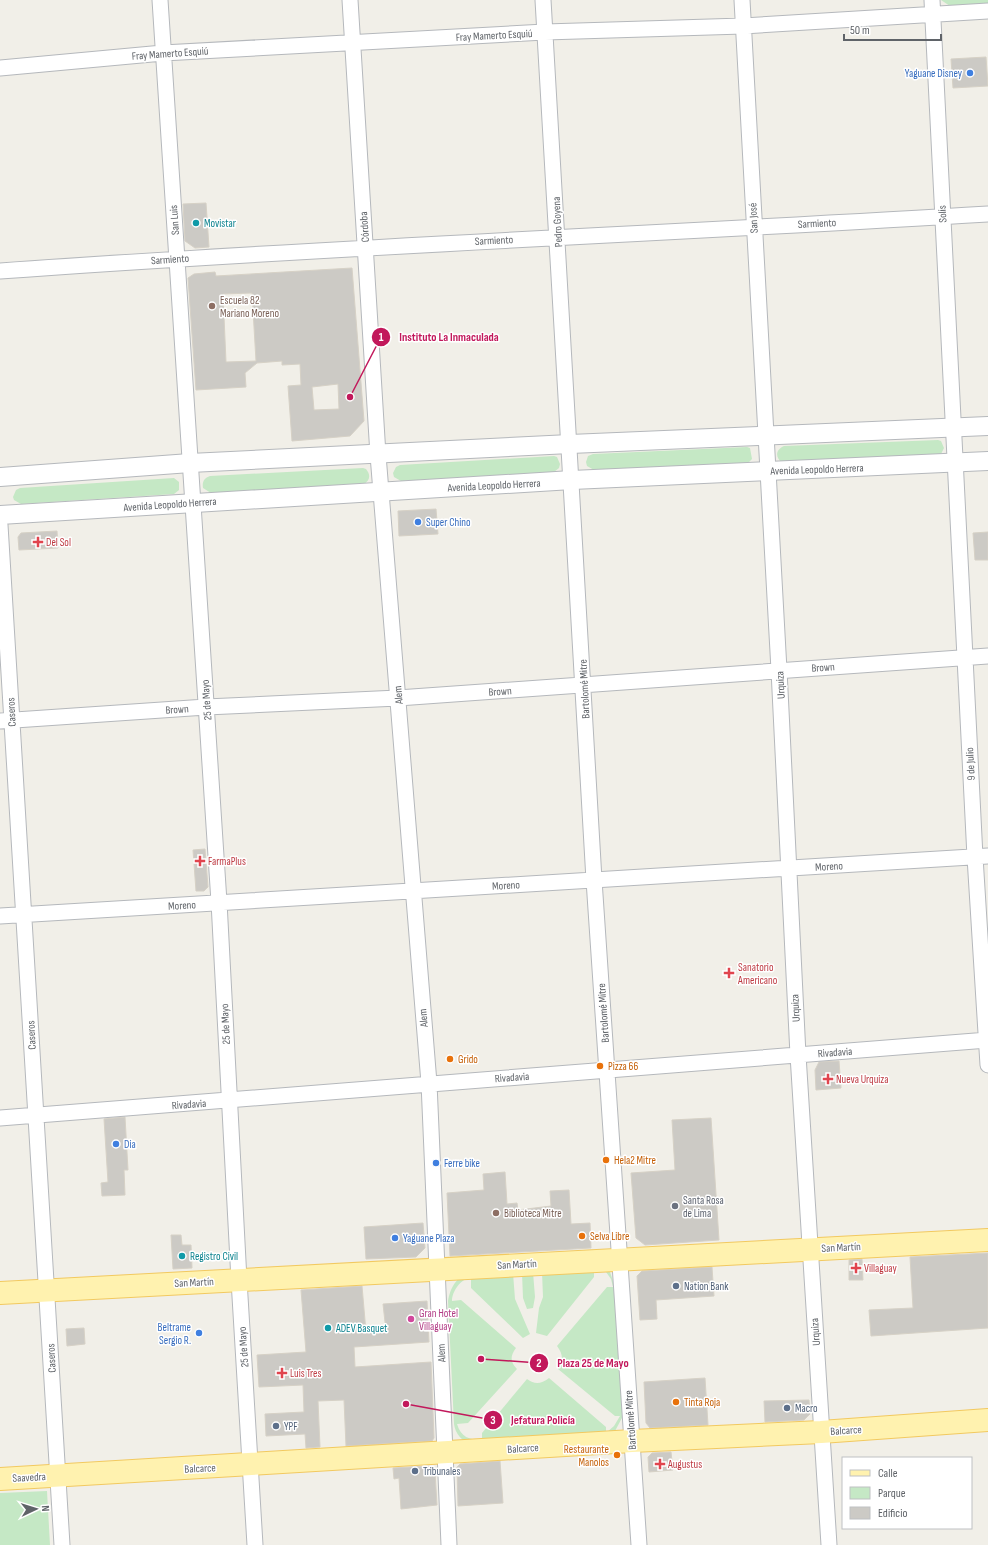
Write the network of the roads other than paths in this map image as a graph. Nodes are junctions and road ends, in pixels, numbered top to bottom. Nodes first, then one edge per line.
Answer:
1 (160, 0) edge
2 (350, 0) edge
3 (543, 0) edge
4 (742, 0) edge
5 (932, 0) edge
6 (988, 11) edge
7 (933, 15) junction
8 (743, 26) junction
9 (545, 32) junction
10 (353, 44) junction
11 (163, 53) junction
12 (0, 68) edge
13 (988, 214) edge
14 (942, 217) junction
15 (754, 226) junction
16 (558, 237) junction
17 (366, 247) junction
18 (177, 258) junction
19 (0, 271) edge
20 (988, 426) edge
21 (953, 429) junction
22 (765, 436) junction
23 (570, 444) junction
24 (378, 455) junction
25 (988, 462) edge
26 (955, 463) junction
27 (190, 464) junction
28 (768, 471) junction
29 (0, 477) edge
30 (572, 480) junction
31 (381, 491) junction
32 (192, 503) junction
33 (0, 515) edge
34 (0, 525) edge
35 (988, 656) edge
36 (965, 658) junction
37 (779, 670) junction
38 (584, 686) junction
39 (398, 698) junction
40 (206, 707) junction
41 (6, 721) edge
42 (981, 856) edge
43 (788, 868) junction
44 (594, 880) junction
45 (413, 891) junction
46 (219, 902) junction
47 (24, 914) junction
48 (0, 916) edge
49 (987, 1040) edge
50 (798, 1055) junction
51 (988, 1065) edge
52 (607, 1070) junction
53 (429, 1083) junction
54 (229, 1100) junction
55 (36, 1116) junction
56 (0, 1118) edge
57 (988, 1240) edge
58 (809, 1248) junction
59 (620, 1258) junction
60 (437, 1268) junction
61 (239, 1280) junction
62 (46, 1290) junction
63 (0, 1293) edge
64 (988, 1420) edge
65 (821, 1432) junction
66 (632, 1441) junction
67 (445, 1453) junction
68 (250, 1465) junction
69 (58, 1476) junction
70 (0, 1479) edge
71 (62, 1545) edge
72 (255, 1545) edge
73 (449, 1545) edge
74 (639, 1545) edge
75 (829, 1545) edge

1 - 11 street, San Luis
2 - 10 street, Córdoba
3 - 9 street, Pedro Goyena
4 - 8 street, San José
5 - 7 street, Solís
6 - 7 street, Fray Mamerto Esquiú
7 - 8 street, Fray Mamerto Esquiú
7 - 14 street, Solís
8 - 9 street, Fray Mamerto Esquiú
8 - 15 street, San José
9 - 10 street, Fray Mamerto Esquiú
9 - 16 street, Pedro Goyena
10 - 11 street, Fray Mamerto Esquiú
10 - 17 street, Córdoba
11 - 12 street, Fray Mamerto Esquiú
11 - 18 street, San Luis
13 - 14 street, Sarmiento
14 - 15 street, Sarmiento
14 - 21 street, Solís
15 - 16 street, Sarmiento
15 - 22 street, San José
16 - 17 street, Sarmiento
16 - 23 street, Pedro Goyena
17 - 18 street, Sarmiento
17 - 24 street, Córdoba
18 - 19 street, Sarmiento
18 - 27 street, San Luis
20 - 21 street
21 - 22 street
21 - 26 street, Solís
22 - 23 street
22 - 28 street, San José
23 - 24 street
23 - 30 street, Pedro Goyena
24 - 27 street
24 - 31 street, Córdoba
25 - 26 street, Avenida Leopoldo Herrera
26 - 28 street, Avenida Leopoldo Herrera
26 - 36 street, 9 de Julio
27 - 29 street
27 - 32 street, 25 de Mayo
28 - 30 street, Avenida Leopoldo Herrera
28 - 37 street, Urquiza
30 - 31 street, Avenida Leopoldo Herrera
30 - 38 street, Bartolomé Mitre
31 - 32 street, Avenida Leopoldo Herrera
31 - 39 street, Alem
32 - 33 street, Avenida Leopoldo Herrera
32 - 40 street, 25 de Mayo
34 - 41 street, Caseros
35 - 36 street, Brown
36 - 37 street, Brown
36 - 42 street, 9 de Julio
37 - 38 street, Brown
37 - 43 street, Urquiza
38 - 39 street, Brown
38 - 44 street, Bartolomé Mitre
39 - 40 street, Brown
39 - 45 street, Alem
40 - 41 street, Brown
40 - 46 street, 25 de Mayo
41 - 47 street, Caseros
42 - 43 street, Moreno
42 - 49 street, 9 de Julio
43 - 44 street, Moreno
43 - 50 street, Urquiza
44 - 45 street, Moreno
44 - 52 street, Bartolomé Mitre
45 - 46 street, Moreno
45 - 53 street, Alem
46 - 47 street, Moreno
46 - 54 street, 25 de Mayo
47 - 48 street, Moreno
47 - 55 street, Caseros
49 - 50 street, Rivadavia
49 - 51 street, 9 de Julio
50 - 52 street, Rivadavia
50 - 58 street, Urquiza
52 - 53 street, Rivadavia
52 - 59 street, Bartolomé Mitre
53 - 54 street, Rivadavia
53 - 60 street, Alem
54 - 55 street, Rivadavia
54 - 61 street, 25 de Mayo
55 - 56 street, Rivadavia
55 - 62 street, Caseros
57 - 58 main road, San Martín
58 - 59 main road, San Martín
58 - 65 street, Urquiza
59 - 60 main road, San Martín
59 - 66 street, Bartolomé Mitre
60 - 61 main road, San Martín
60 - 67 street, Alem
61 - 62 main road, San Martín
61 - 68 street, 25 de Mayo
62 - 63 main road, San Martín
62 - 69 street, Caseros
64 - 65 main road, Balcarce
65 - 66 main road, Balcarce
65 - 75 street, Urquiza
66 - 67 main road, Balcarce
66 - 74 street, Bartolomé Mitre
67 - 68 main road, Balcarce
67 - 73 street, Alem
68 - 69 main road, Balcarce
68 - 72 street, 25 de Mayo
69 - 70 main road, Saavedra
69 - 71 street, Caseros

